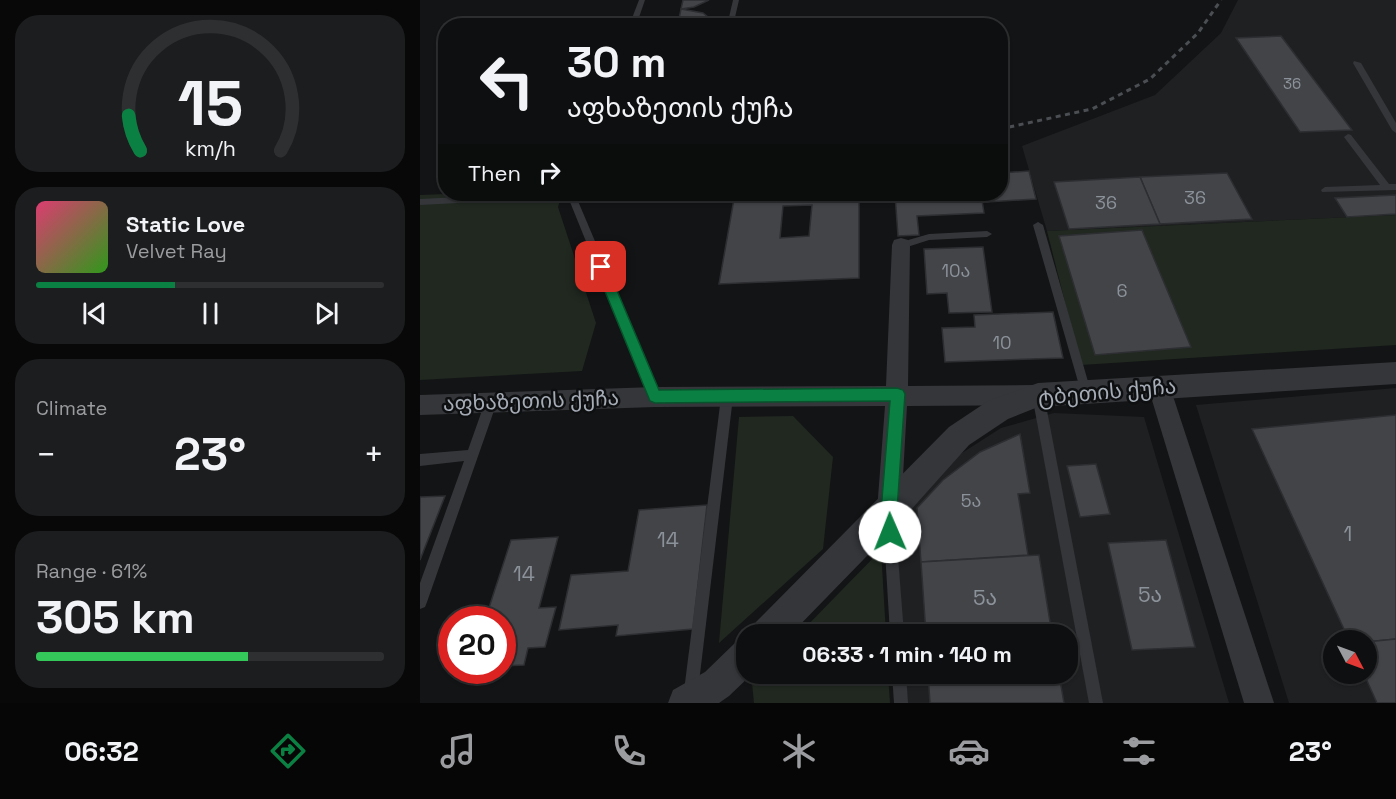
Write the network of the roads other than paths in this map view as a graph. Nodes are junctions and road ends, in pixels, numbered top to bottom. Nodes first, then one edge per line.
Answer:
1 (642, 0) edge
2 (736, 0) edge
3 (635, 18) edge
4 (732, 18) edge
5 (1357, 63) dead end
6 (1396, 130) edge
7 (1348, 137) dead end
8 (1386, 187) junction
9 (1396, 187) edge
10 (1325, 190) dead end
11 (438, 200) edge
12 (420, 201) edge
13 (573, 201) edge
14 (1038, 225) dead end
15 (987, 234) dead end
16 (901, 245) joint
17 (1396, 373) edge
18 (1159, 387) junction
19 (1086, 392) junction
20 (897, 394) junction
21 (1038, 395) junction
22 (655, 397) junction
23 (727, 397) junction
24 (491, 402) junction
25 (420, 405) edge
26 (472, 455) junction
27 (420, 460) edge
28 (889, 511) junction
29 (420, 602) edge
30 (778, 624) edge
31 (896, 624) edge
32 (736, 666) edge
33 (900, 684) edge
34 (703, 698) edge
35 (901, 703) edge
36 (1096, 703) edge
37 (1259, 703) edge

1 - 3 lane
2 - 4 lane
5 - 6 lane
7 - 8 lane
8 - 9 lane
8 - 10 lane
11 - 12 lane
13 - 22 lane
14 - 19 lane
15 - 16 lane
16 - 20 street
17 - 18 street, ტბეთის ქუჩა
18 - 19 street, ტბეთის ქუჩა
18 - 37 street
19 - 21 street, ტბეთის ქუჩა
20 - 21 street, აფხაზეთის ქუჩა
20 - 23 street, აფხაზეთის ქუჩა
20 - 28 street
21 - 28 street, ტბეთის ქუჩა
21 - 36 lane
22 - 23 street, აფხაზეთის ქუჩა
22 - 24 street, აფხაზეთის ქუჩა
23 - 34 lane
24 - 25 street, აფხაზეთის ქუჩა
24 - 26 lane
26 - 27 lane
26 - 29 lane
28 - 30 street, ტბეთის ქუჩა
28 - 31 lane
32 - 34 street
33 - 35 lane

